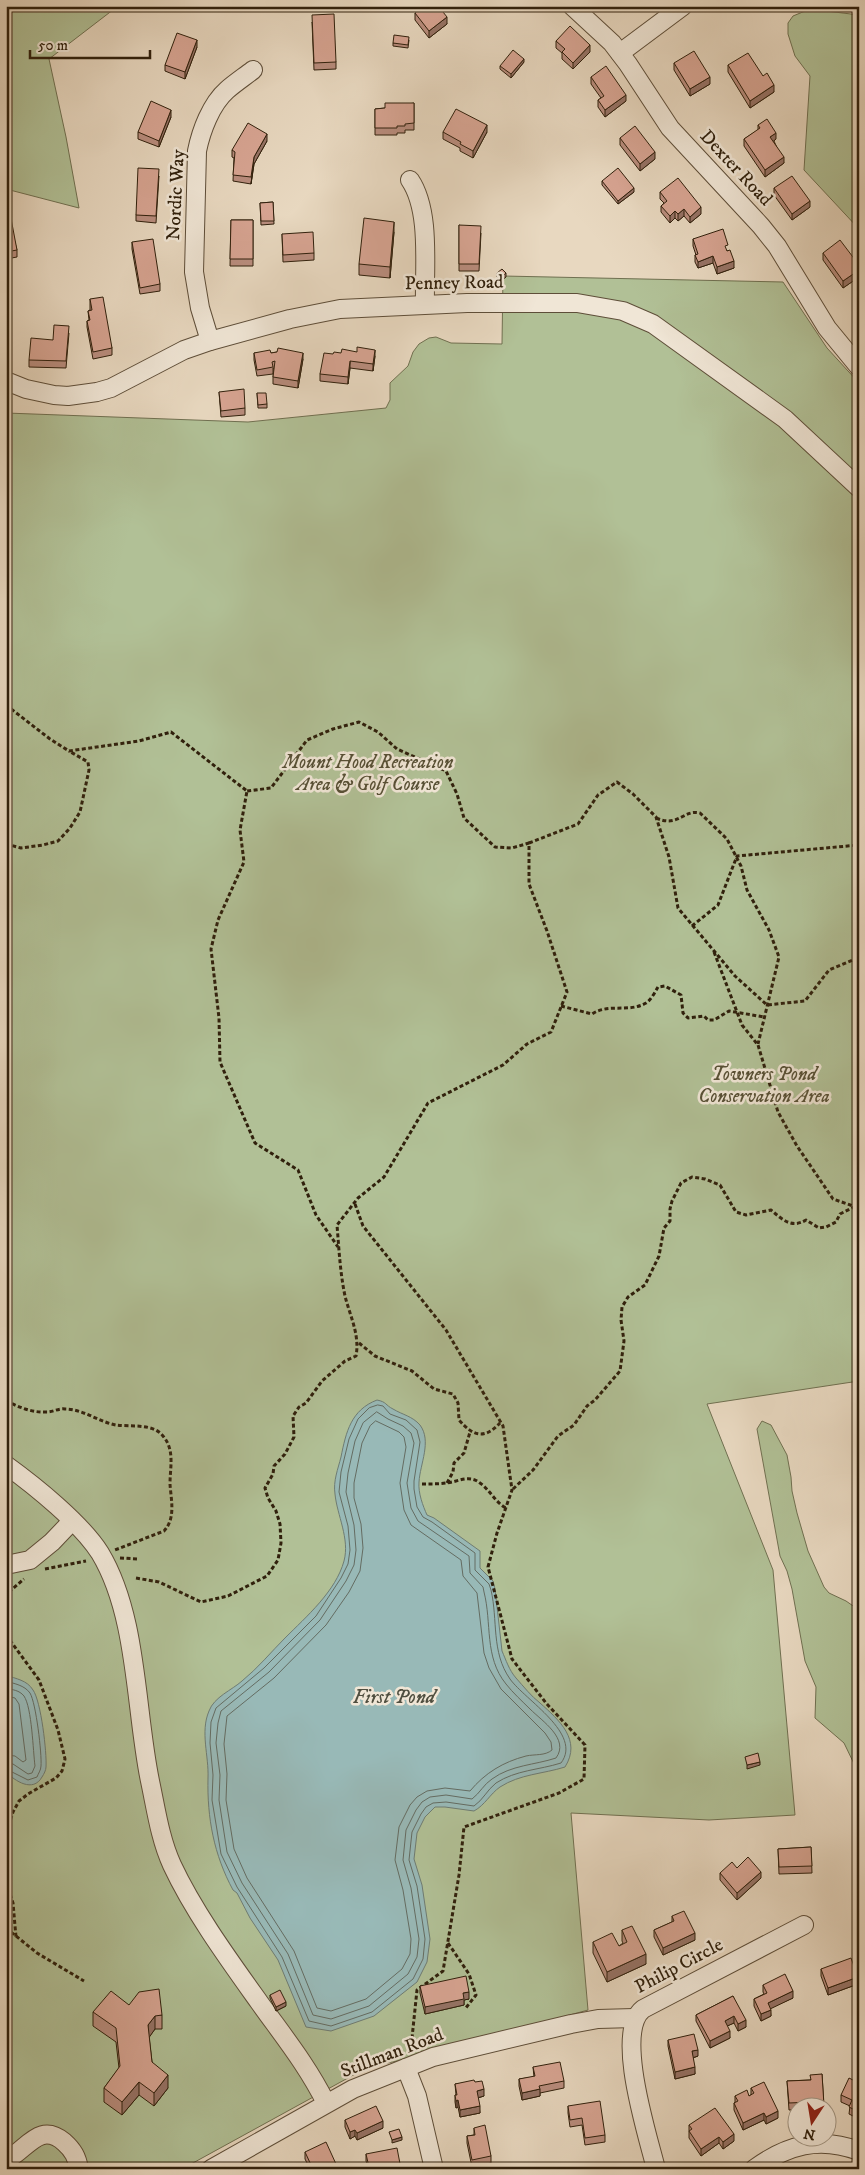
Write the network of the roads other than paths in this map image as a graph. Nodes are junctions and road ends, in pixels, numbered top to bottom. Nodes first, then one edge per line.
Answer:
1 (572, 6) edge
2 (683, 6) edge
3 (620, 53) junction
4 (253, 70) dead end
5 (410, 180) dead end
6 (424, 304) junction
7 (210, 341) junction
8 (859, 367) edge
9 (6, 381) edge
10 (859, 488) edge
11 (6, 1465) edge
12 (72, 1522) junction
13 (6, 1565) edge
14 (804, 1926) dead end
15 (634, 2018) junction
16 (406, 2068) junction
17 (326, 2103) junction
18 (859, 2150) edge
19 (6, 2160) edge
20 (79, 2169) edge
21 (211, 2169) edge
22 (434, 2169) edge
23 (656, 2169) edge
24 (754, 2169) edge

1 - 3 street, Dexter Road
2 - 3 street
3 - 8 street, Dexter Road
4 - 7 street, Nordic Way
5 - 6 street
6 - 7 street, Penney Road
6 - 10 street, Penney Road
7 - 9 street, Penney Road
11 - 12 street
12 - 13 street
12 - 17 street
14 - 15 street, Philip Circle
15 - 16 street, Stillman Road
15 - 23 street, Philip Circle
16 - 17 street, Stillman Road
16 - 22 street
17 - 21 street, Stillman Road
18 - 24 street
19 - 20 street

